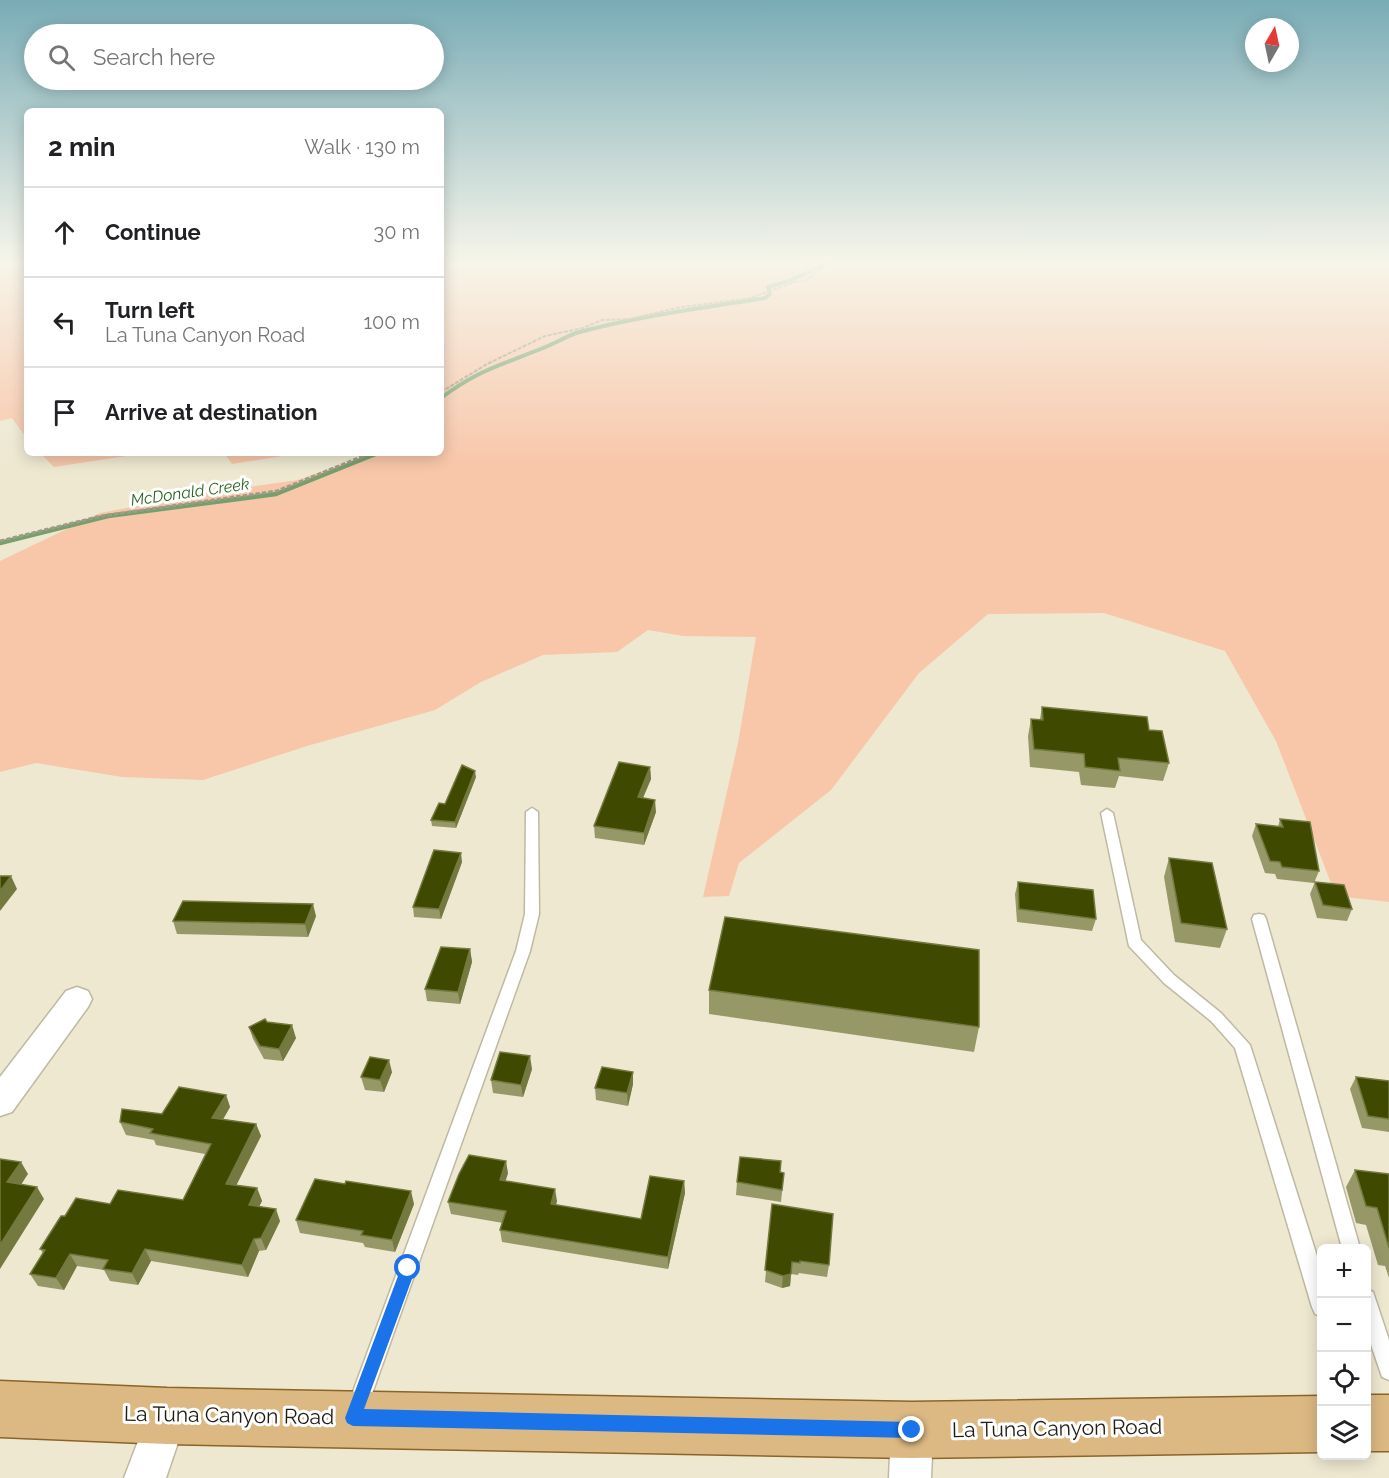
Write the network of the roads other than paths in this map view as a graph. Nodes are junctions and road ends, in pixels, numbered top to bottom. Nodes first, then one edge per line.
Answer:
1 (532, 812) dead end
2 (1107, 813) dead end
3 (1259, 919) dead end
4 (77, 999) dead end
5 (0, 1102) edge
6 (1350, 1244) edge
7 (1320, 1298) edge
8 (1371, 1314) edge
9 (1389, 1370) edge
10 (0, 1409) edge
11 (167, 1416) junction
12 (353, 1418) junction
13 (1371, 1423) edge
14 (1389, 1423) edge
15 (1317, 1424) edge
16 (911, 1454) edge
17 (146, 1478) edge

1 - 12 lane
2 - 7 lane
3 - 6 lane
4 - 5 street
8 - 9 lane
10 - 11 main road, La Tuna Canyon Road
11 - 12 main road, La Tuna Canyon Road
11 - 17 street
12 - 16 main road, La Tuna Canyon Road
13 - 14 main road
15 - 16 main road, La Tuna Canyon Road

